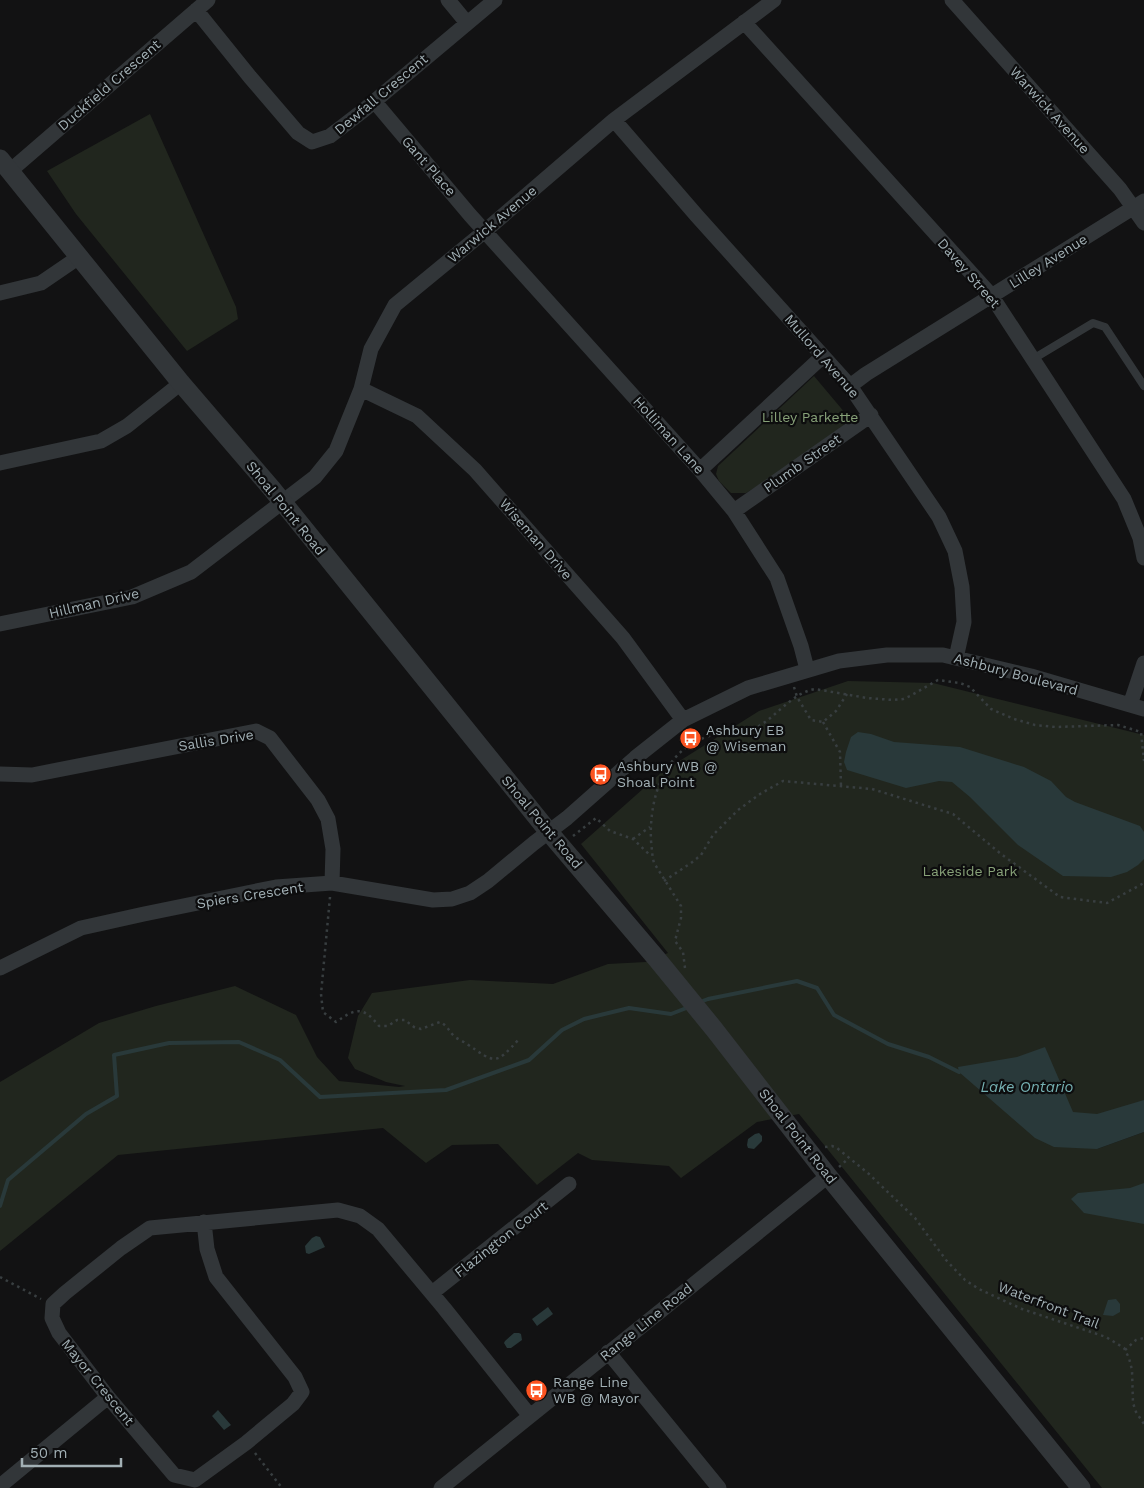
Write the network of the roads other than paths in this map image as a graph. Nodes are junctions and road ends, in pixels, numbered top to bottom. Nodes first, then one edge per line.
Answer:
1 (208, 0) edge
2 (448, 0) edge
3 (495, 0) edge
4 (774, 0) edge
5 (952, 0) edge
6 (196, 10) junction
7 (744, 22) junction
8 (467, 23) junction
9 (374, 101) junction
10 (614, 120) junction
11 (5, 165) edge
12 (1138, 204) edge
13 (1144, 223) edge
14 (485, 231) junction
15 (79, 257) junction
16 (0, 293) edge
17 (991, 296) junction
18 (823, 356) junction
19 (1033, 359) junction
20 (181, 383) junction
21 (850, 386) junction
22 (1144, 386) edge
23 (361, 389) junction
24 (871, 415) junction
25 (0, 464) edge
26 (700, 470) junction
27 (282, 502) junction
28 (734, 511) junction
29 (1144, 558) edge
30 (0, 624) edge
31 (956, 658) junction
32 (1144, 663) edge
33 (807, 669) junction
34 (1137, 707) edge
35 (683, 720) junction
36 (0, 774) edge
37 (548, 831) junction
38 (332, 883) junction
39 (0, 968) edge
40 (828, 1176) junction
41 (570, 1184) dead end
42 (204, 1222) junction
43 (432, 1293) junction
44 (608, 1352) junction
45 (108, 1396) junction
46 (530, 1416) junction
47 (711, 1485) edge
48 (0, 1486) edge
49 (440, 1488) edge
50 (1081, 1488) edge

1 - 6 street, Duckfield Crescent
2 - 8 street
3 - 8 street, Dewfall Crescent
4 - 7 street, Warwick Avenue
5 - 12 street, Warwick Avenue
6 - 9 street, Dewfall Crescent
6 - 11 street, Duckfield Crescent
7 - 10 street, Warwick Avenue
7 - 17 street, Davey Street
8 - 9 street, Dewfall Crescent
9 - 14 street, Gant Place
10 - 14 street, Warwick Avenue
10 - 18 street, Mullord Avenue
11 - 15 street, Shoal Point Road
12 - 13 street, Warwick Avenue
12 - 17 street, Lilley Avenue
14 - 23 street, Warwick Avenue
14 - 26 street, Holliman Lane
15 - 16 street
15 - 20 street, Shoal Point Road
17 - 19 street, Davey Street
17 - 21 street, Lilley Avenue
18 - 21 street, Mullord Avenue
18 - 26 street
19 - 22 lane
19 - 29 street, Davey Street
20 - 25 street
20 - 27 street, Shoal Point Road
21 - 24 street, Mullord Avenue
23 - 27 street, Warwick Avenue
23 - 35 street, Wiseman Drive
24 - 28 street, Plumb Street
24 - 31 street, Mullord Avenue
26 - 28 street, Holliman Lane
27 - 30 street, Hillman Drive
27 - 37 street, Shoal Point Road
28 - 33 street, Holliman Lane
31 - 33 street, Ashbury Boulevard
31 - 34 street, Ashbury Boulevard
32 - 34 street
33 - 35 street, Ashbury Boulevard
35 - 37 street, Ashbury Boulevard
36 - 38 street, Sallis Drive
37 - 38 street, Spiers Crescent
37 - 40 street, Shoal Point Road
38 - 39 street, Spiers Crescent
40 - 44 street, Range Line Road
40 - 50 street, Shoal Point Road
41 - 43 street, Flazington Court
42 - 43 street
42 - 45 street, Mayor Crescent
42 - 45 street, Mayor Crescent
43 - 46 street
44 - 46 street, Range Line Road
44 - 47 street
45 - 48 street
46 - 49 street, Range Line Road

